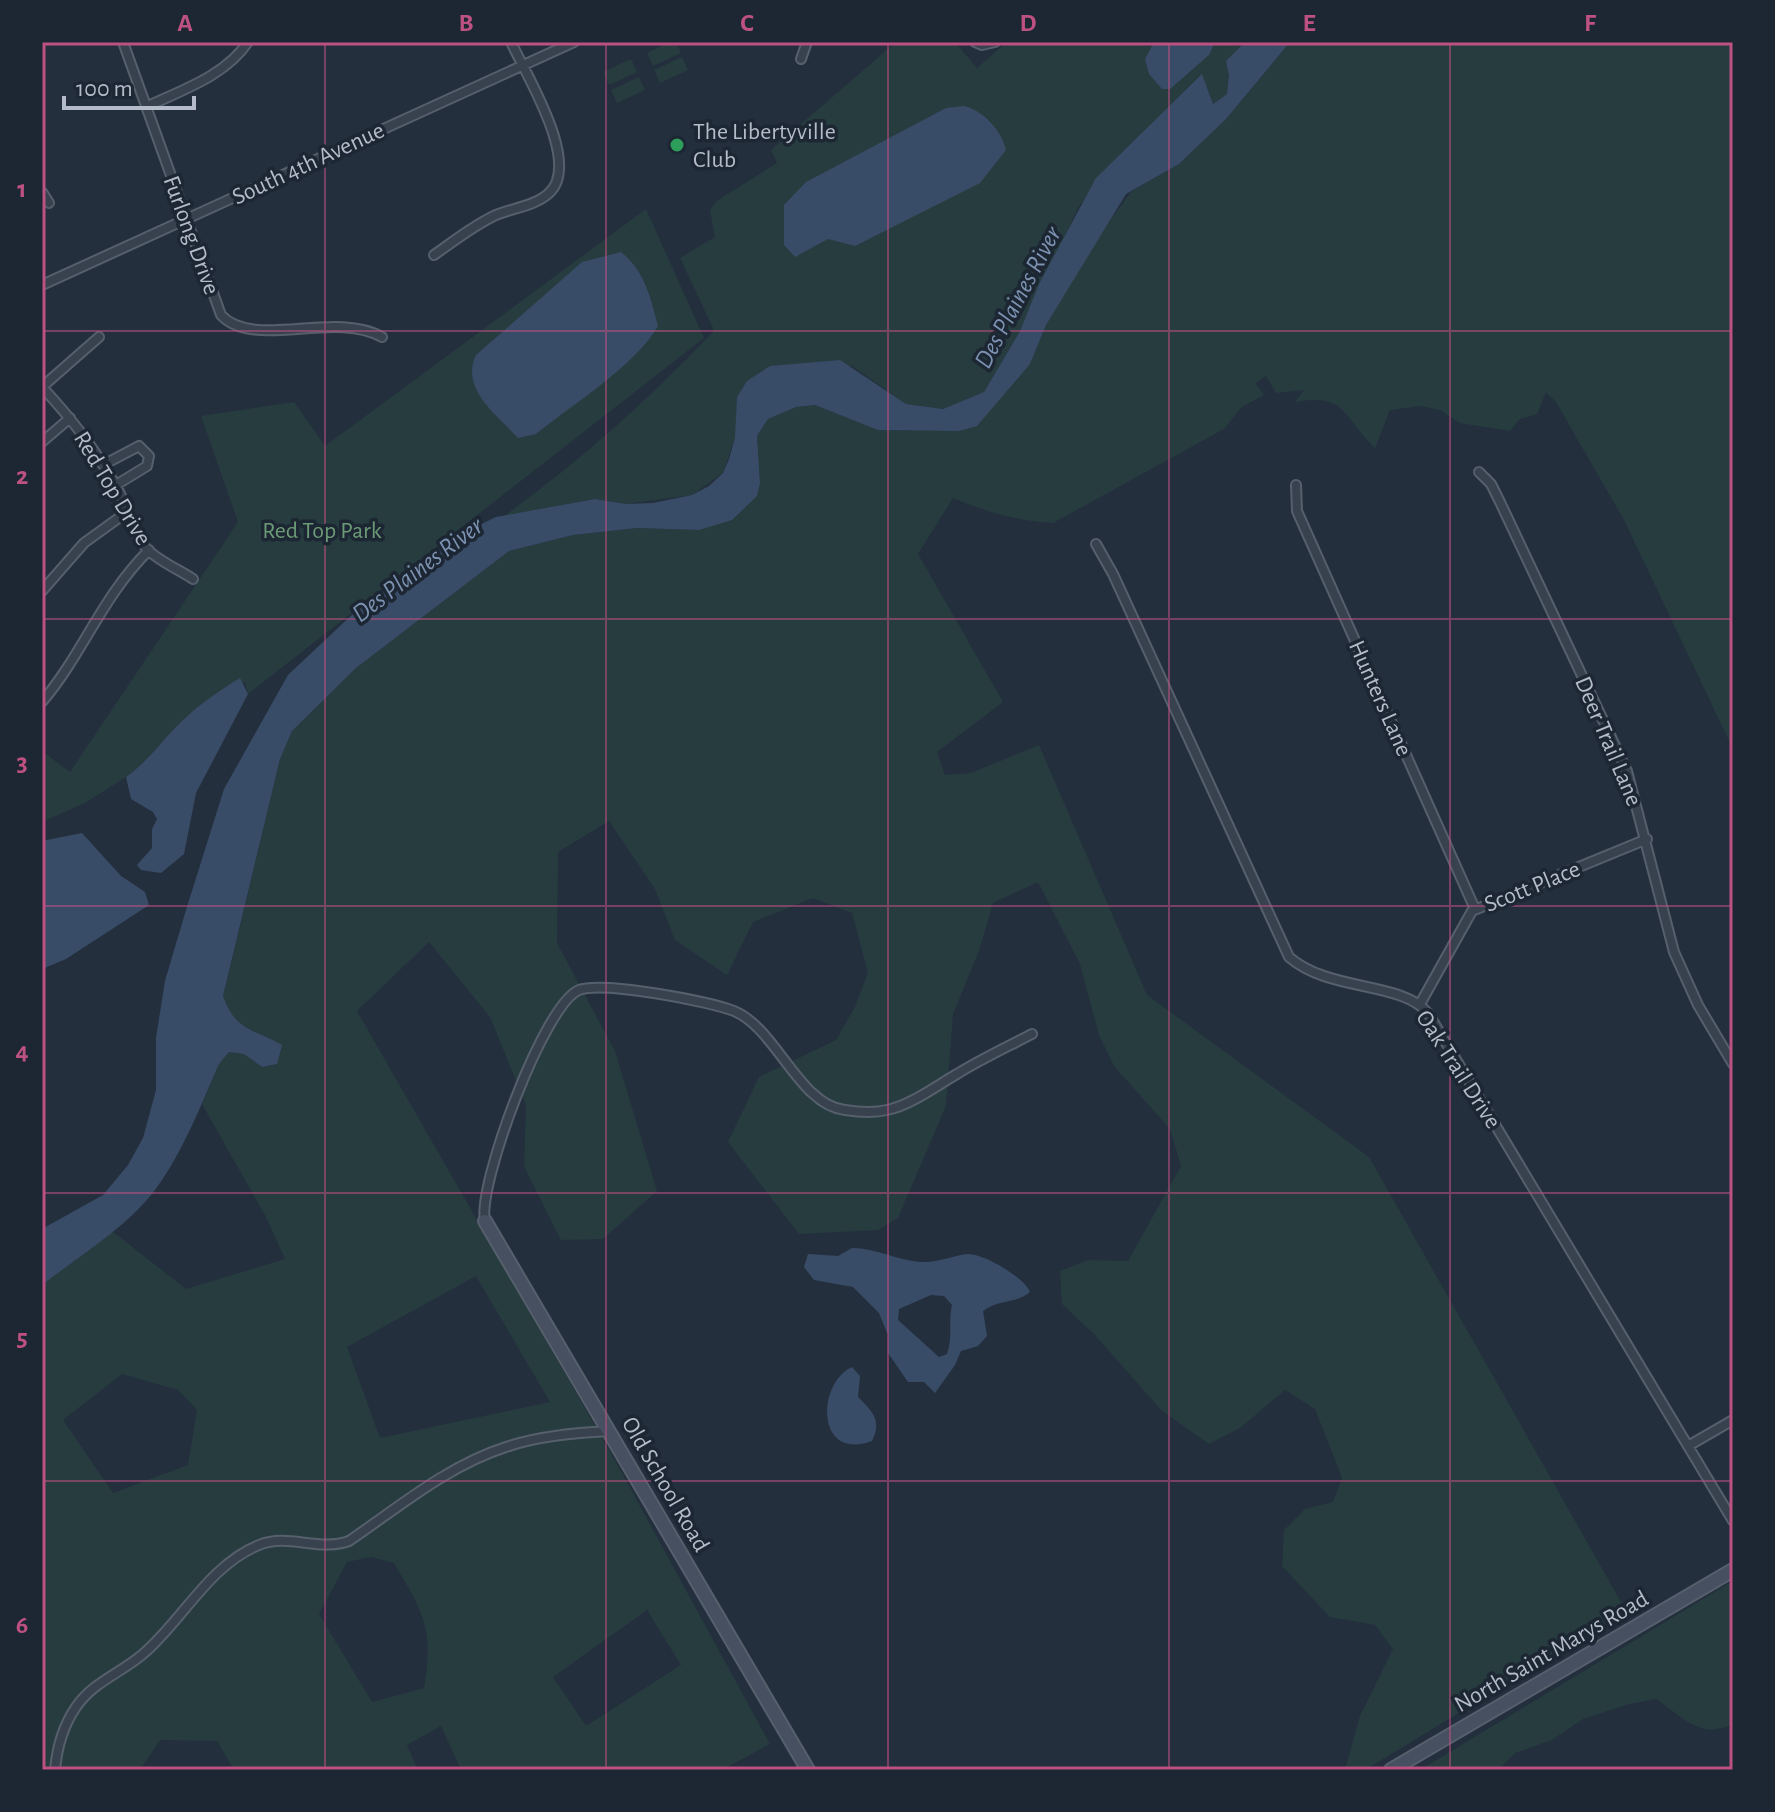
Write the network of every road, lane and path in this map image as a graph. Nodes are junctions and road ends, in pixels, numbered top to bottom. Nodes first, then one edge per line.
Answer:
1 (123, 42) edge
2 (248, 42) edge
3 (511, 42) edge
4 (574, 42) edge
5 (807, 42) edge
6 (975, 42) edge
7 (995, 42) edge
8 (801, 59) dead end
9 (522, 66) junction
10 (146, 107) junction
11 (42, 192) edge
12 (49, 203) dead end
13 (186, 219) junction
14 (434, 255) dead end
15 (42, 285) edge
16 (99, 337) dead end
17 (382, 337) dead end
18 (42, 387) edge
19 (70, 418) junction
20 (42, 442) edge
21 (103, 465) junction
22 (1479, 472) dead end
23 (116, 485) junction
24 (1296, 485) dead end
25 (127, 512) junction
26 (1096, 544) dead end
27 (149, 550) junction
28 (193, 579) dead end
29 (42, 591) edge
30 (42, 702) edge
31 (1647, 839) junction
32 (1475, 909) junction
33 (1420, 1004) junction
34 (1032, 1034) dead end
35 (1733, 1064) edge
36 (485, 1221) joint
37 (1733, 1420) edge
38 (609, 1431) junction
39 (1688, 1446) junction
40 (1733, 1521) edge
41 (1733, 1570) edge
42 (55, 1770) edge
43 (808, 1770) edge
44 (1391, 1770) edge

1 - 10 street, Furlong Drive
2 - 10 street
3 - 9 street
4 - 9 street, South 4th Avenue
5 - 8 street
6 - 7 street
9 - 13 street, South 4th Avenue
9 - 14 street
10 - 13 street, Furlong Drive
11 - 12 street
13 - 15 street, South 4th Avenue
13 - 17 street, Furlong Drive
16 - 18 street
18 - 19 street, Red Top Drive
19 - 20 street
19 - 21 street, Red Top Drive
21 - 23 street, Red Top Drive
21 - 23 street
22 - 31 street, Deer Trail Lane
23 - 25 street, Red Top Drive
24 - 32 street, Hunters Lane
25 - 27 street, Red Top Drive
25 - 29 street
26 - 33 street, Oak Trail Drive
27 - 28 street, Red Top Drive
27 - 30 street
31 - 32 street, Scott Place
31 - 35 street, Deer Trail Lane
32 - 33 street, Scott Place
33 - 39 street, Oak Trail Drive
34 - 36 street
36 - 38 street, Old School Road
37 - 39 street
38 - 42 street
38 - 43 street, Old School Road
39 - 40 street, Oak Trail Drive
41 - 44 street, North Saint Marys Road

